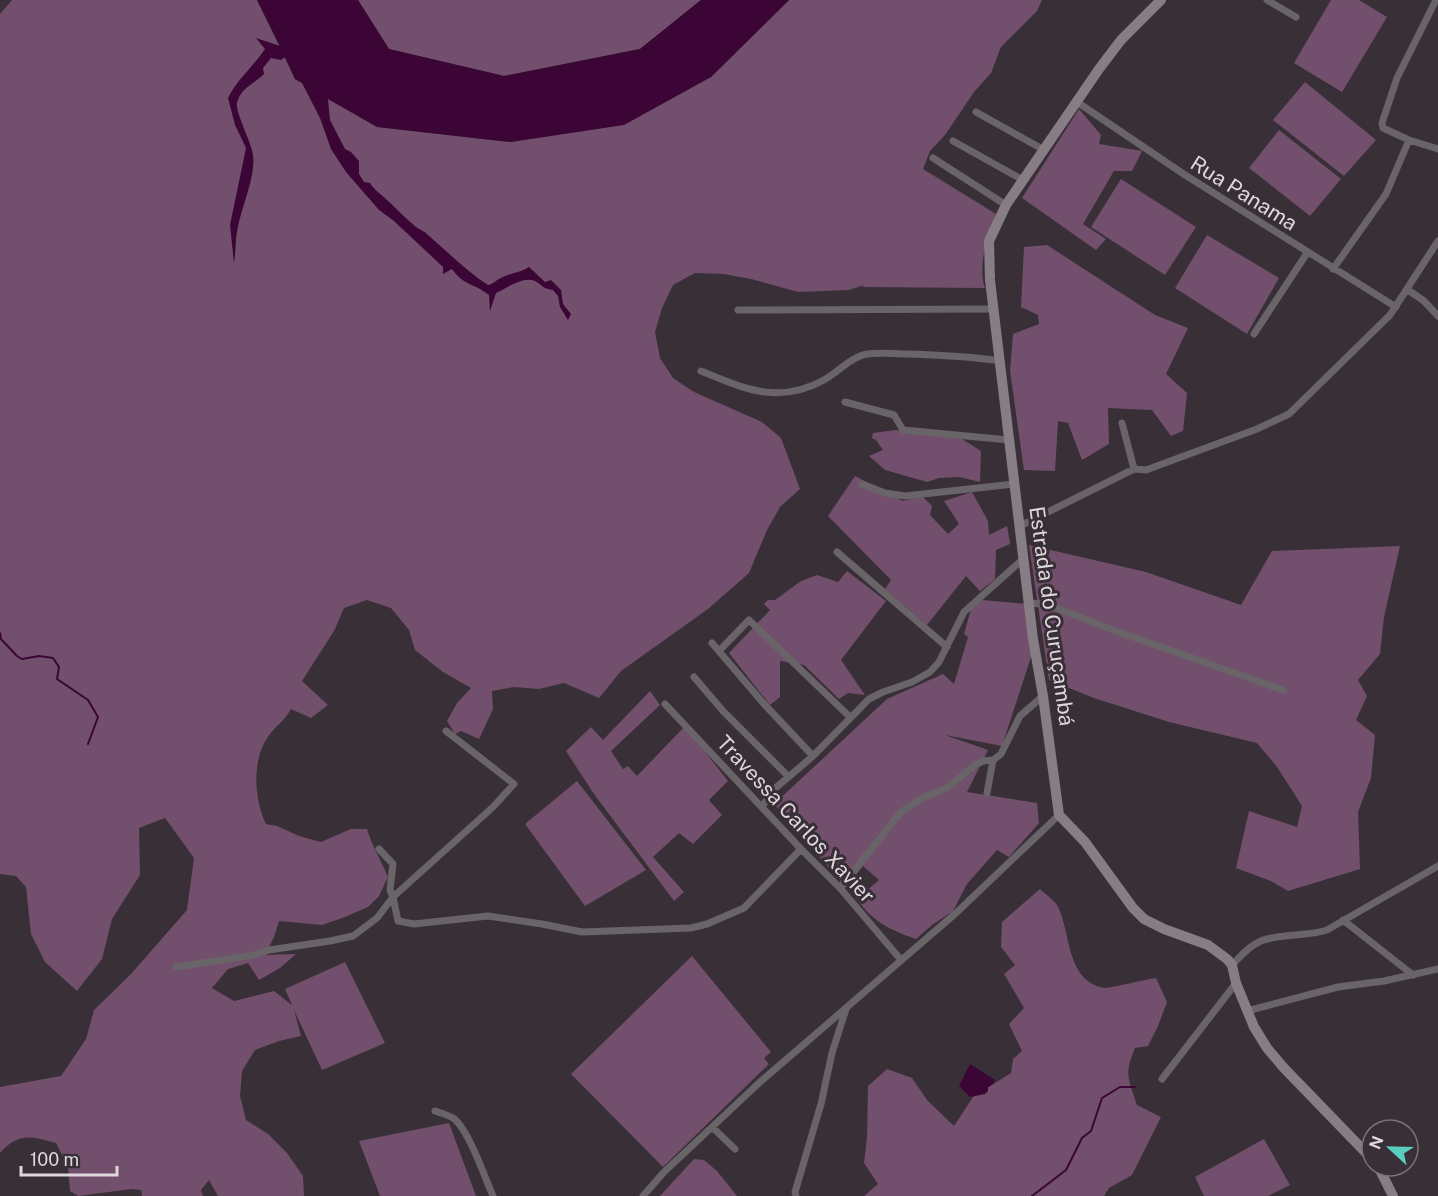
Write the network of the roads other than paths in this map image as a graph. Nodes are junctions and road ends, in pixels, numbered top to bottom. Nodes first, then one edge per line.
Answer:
1 (1161, 0) edge
2 (1267, 0) edge
3 (1436, 0) edge
4 (1296, 17) dead end
5 (1077, 102) junction
6 (976, 112) dead end
7 (1409, 140) junction
8 (953, 141) dead end
9 (1438, 149) edge
10 (1044, 150) junction
11 (933, 158) dead end
12 (1023, 180) junction
13 (1006, 205) junction
14 (1438, 241) edge
15 (1306, 253) junction
16 (1333, 269) junction
17 (1408, 290) junction
18 (1396, 307) junction
19 (994, 309) junction
20 (738, 310) dead end
21 (1438, 316) edge
22 (1254, 334) dead end
23 (1000, 361) junction
24 (701, 371) dead end
25 (845, 402) dead end
26 (1122, 423) dead end
27 (1009, 440) junction
28 (1134, 470) junction
29 (862, 484) dead end
30 (1014, 484) junction
31 (1020, 526) junction
32 (837, 552) dead end
33 (1023, 559) junction
34 (1030, 603) junction
35 (712, 643) dead end
36 (947, 647) junction
37 (719, 651) junction
38 (694, 677) dead end
39 (1283, 690) dead end
40 (1043, 696) junction
41 (665, 704) dead end
42 (850, 717) junction
43 (446, 731) dead end
44 (813, 756) junction
45 (993, 760) junction
46 (788, 776) junction
47 (987, 793) dead end
48 (762, 807) junction
49 (1059, 815) junction
50 (379, 849) dead end
51 (801, 849) junction
52 (1438, 866) edge
53 (840, 888) junction
54 (393, 897) junction
55 (1343, 920) junction
56 (901, 960) junction
57 (1232, 965) junction
58 (176, 967) dead end
59 (1438, 969) edge
60 (1413, 975) junction
61 (1236, 983) junction
62 (846, 1009) junction
63 (1247, 1011) junction
64 (1162, 1079) dead end
65 (435, 1111) dead end
66 (713, 1128) junction
67 (1360, 1147) edge
68 (735, 1149) dead end
69 (1384, 1178) edge
70 (493, 1196) edge
71 (643, 1196) edge
72 (796, 1196) edge
73 (1393, 1196) edge

1 - 5 street, Estrada do Curuçambá
2 - 4 street
3 - 7 street
5 - 10 street, Estrada do Curuçambá
5 - 15 street, Rua Panama
6 - 10 street
7 - 9 street
7 - 16 street
8 - 12 street
10 - 12 street, Estrada do Curuçambá
11 - 13 street
12 - 13 street, Estrada do Curuçambá
13 - 19 street, Estrada do Curuçambá
14 - 17 street
15 - 16 street, Rua Panama
15 - 22 street
16 - 18 street, Rua Panama
17 - 18 street
17 - 21 street
18 - 28 street
19 - 20 street
19 - 23 street, Estrada do Curuçambá
23 - 24 street
23 - 27 street, Estrada do Curuçambá
25 - 27 street
26 - 28 street
27 - 30 street, Estrada do Curuçambá
28 - 31 street
29 - 30 street
30 - 31 street, Estrada do Curuçambá
31 - 33 street, Estrada do Curuçambá
32 - 36 street
33 - 34 street, Estrada do Curuçambá
33 - 36 street
34 - 39 street
34 - 40 street, Estrada do Curuçambá
35 - 37 street
36 - 42 street
37 - 42 street
37 - 44 street
38 - 46 street
40 - 45 street
40 - 49 street, Estrada do Curuçambá
41 - 48 street, Travessa Carlos Xavier
42 - 44 street
43 - 54 street
44 - 46 street
45 - 47 street
45 - 53 street
46 - 48 street
48 - 51 street, Travessa Carlos Xavier
49 - 56 street
49 - 57 street
50 - 54 street
51 - 53 street, Travessa Carlos Xavier
51 - 54 street
52 - 55 street
53 - 56 street, Travessa Carlos Xavier
54 - 58 street
55 - 57 street
55 - 60 street
56 - 62 street
57 - 61 street
59 - 60 street
60 - 63 street
61 - 63 street
61 - 64 street
62 - 66 street
62 - 72 street
63 - 67 street
65 - 70 street
66 - 68 street
66 - 71 street
69 - 73 street

